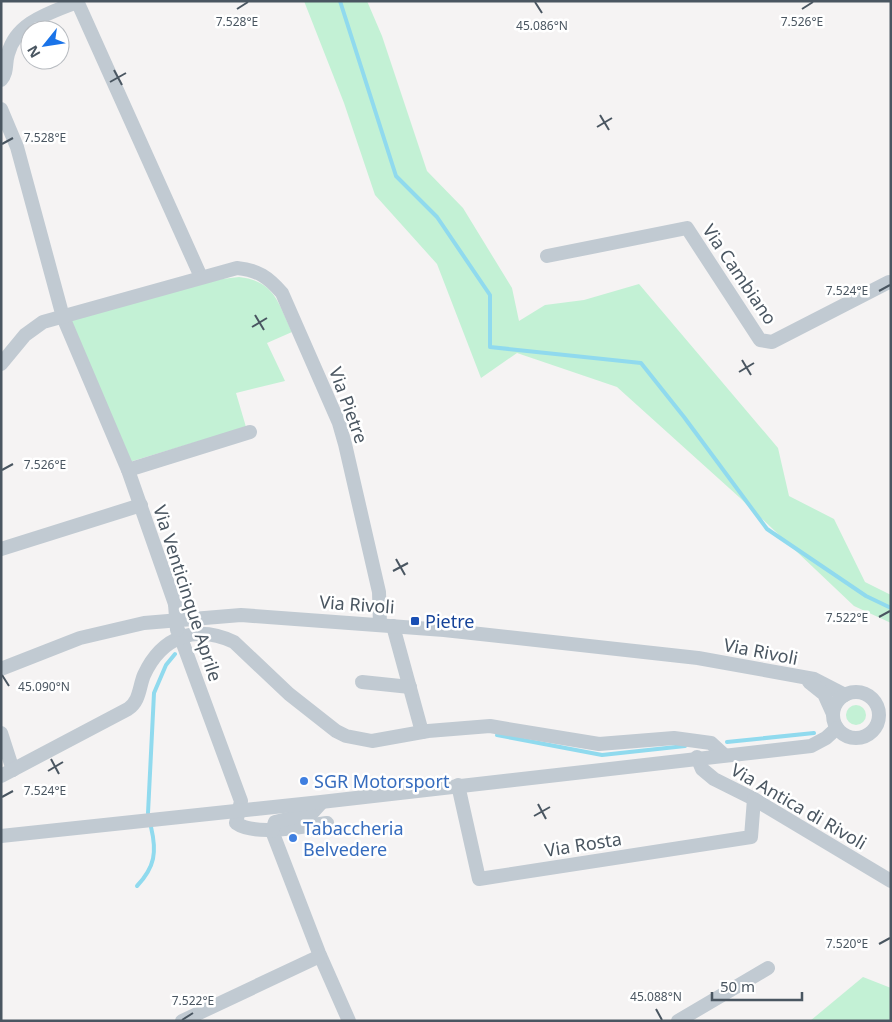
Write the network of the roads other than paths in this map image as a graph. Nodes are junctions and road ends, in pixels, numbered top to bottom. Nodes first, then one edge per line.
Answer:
1 (77, 2) edge
2 (1, 80) edge
3 (1, 109) edge
4 (547, 256) dead end
5 (201, 277) junction
6 (891, 283) edge
7 (63, 317) junction
8 (1, 364) edge
9 (250, 432) dead end
10 (128, 470) junction
11 (141, 505) junction
12 (1, 549) edge
13 (387, 625) junction
14 (178, 634) junction
15 (1, 669) edge
16 (804, 679) junction
17 (362, 682) dead end
18 (410, 686) junction
19 (845, 695) junction
20 (884, 705) edge
21 (833, 714) junction
22 (885, 718) edge
23 (838, 728) junction
24 (1, 732) edge
25 (422, 732) junction
26 (722, 754) junction
27 (697, 757) junction
28 (7, 773) edge
29 (458, 785) junction
30 (754, 799) junction
31 (321, 802) junction
32 (240, 811) junction
33 (327, 823) dead end
34 (272, 831) junction
35 (1, 836) edge
36 (891, 881) edge
37 (320, 956) junction
38 (768, 968) dead end
39 (182, 1021) edge
40 (349, 1021) edge
41 (678, 1021) edge

1 - 2 street
1 - 5 street
3 - 7 street, Via Venticinque Aprile
4 - 6 street, Via Cambiano
5 - 7 street, Via Pietre
5 - 13 street, Via Pietre
7 - 8 street, Via Pietre
7 - 10 street, Via Venticinque Aprile
9 - 10 street
10 - 11 street, Via Venticinque Aprile
11 - 12 street
11 - 14 street, Via Venticinque Aprile, bridge
13 - 15 street, Via Rivoli
13 - 16 street, Via Rivoli
13 - 18 street
14 - 25 street, Via Antica di Rivoli
14 - 28 street
14 - 32 street, Via Venticinque Aprile
16 - 19 street, Via Rivoli
16 - 21 street, Via Rivoli
17 - 18 street
18 - 25 street
19 - 20 street, Via Rivoli
19 - 21 street
20 - 22 street, Via Rivoli
21 - 23 street, Via Rivoli
22 - 23 street, Via Rivoli
23 - 26 street
24 - 28 street
25 - 26 street, Via Antica di Rivoli
26 - 27 street
27 - 29 street
27 - 30 street, Via Antica di Rivoli
29 - 30 street, Via Rosta
29 - 31 street
30 - 36 street, Via Antica di Rivoli
31 - 32 street
31 - 34 street
32 - 34 street
32 - 35 street
33 - 34 street
34 - 37 street
37 - 39 street
37 - 40 street
38 - 41 street

